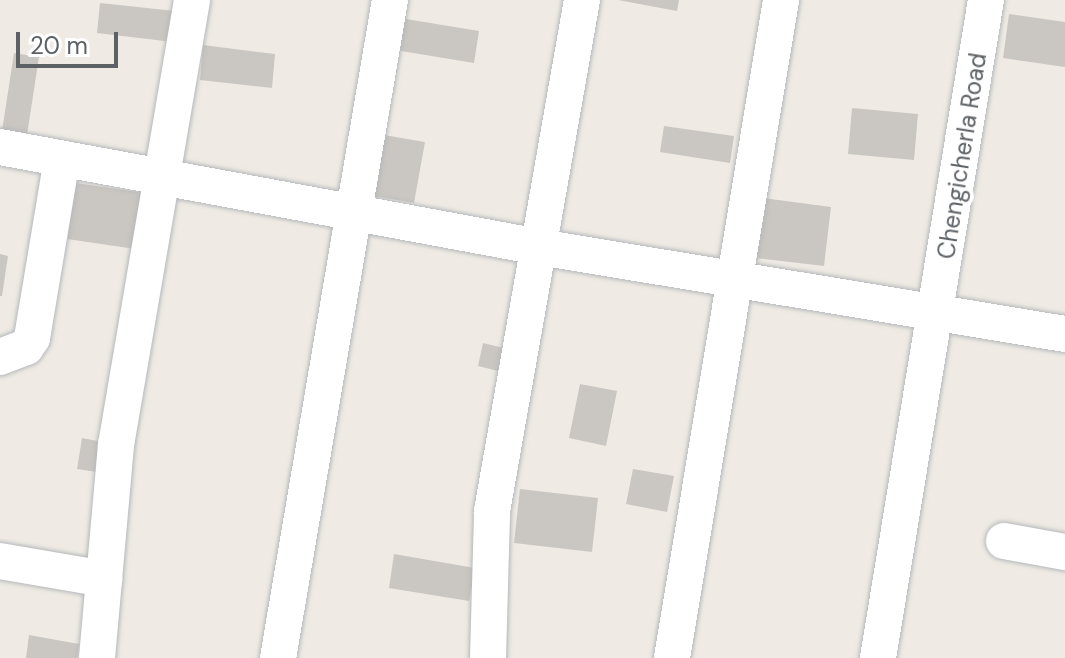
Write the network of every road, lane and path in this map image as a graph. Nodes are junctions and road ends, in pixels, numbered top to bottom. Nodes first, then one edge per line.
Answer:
1 (192, 0) edge
2 (390, 0) edge
3 (582, 0) edge
4 (781, 0) edge
5 (986, 0) edge
6 (0, 147) edge
7 (62, 159) junction
8 (161, 176) junction
9 (357, 212) junction
10 (539, 247) junction
11 (731, 280) junction
12 (937, 312) junction
13 (1065, 334) edge
14 (0, 357) edge
15 (1004, 541) dead end
16 (1065, 552) edge
17 (0, 561) edge
18 (104, 579) junction
19 (97, 658) edge
20 (278, 658) edge
21 (488, 658) edge
22 (672, 658) edge
23 (878, 658) edge

1 - 8 street
2 - 9 street
3 - 10 street
4 - 11 street
5 - 12 street, Chengicherla Road
6 - 7 street
7 - 8 street
7 - 14 street
8 - 9 street
8 - 18 street
9 - 10 street
9 - 20 street
10 - 11 street
10 - 21 street
11 - 12 street
11 - 22 street
12 - 13 street
12 - 23 street, Chengicherla Road
15 - 16 street
17 - 18 street
18 - 19 street

